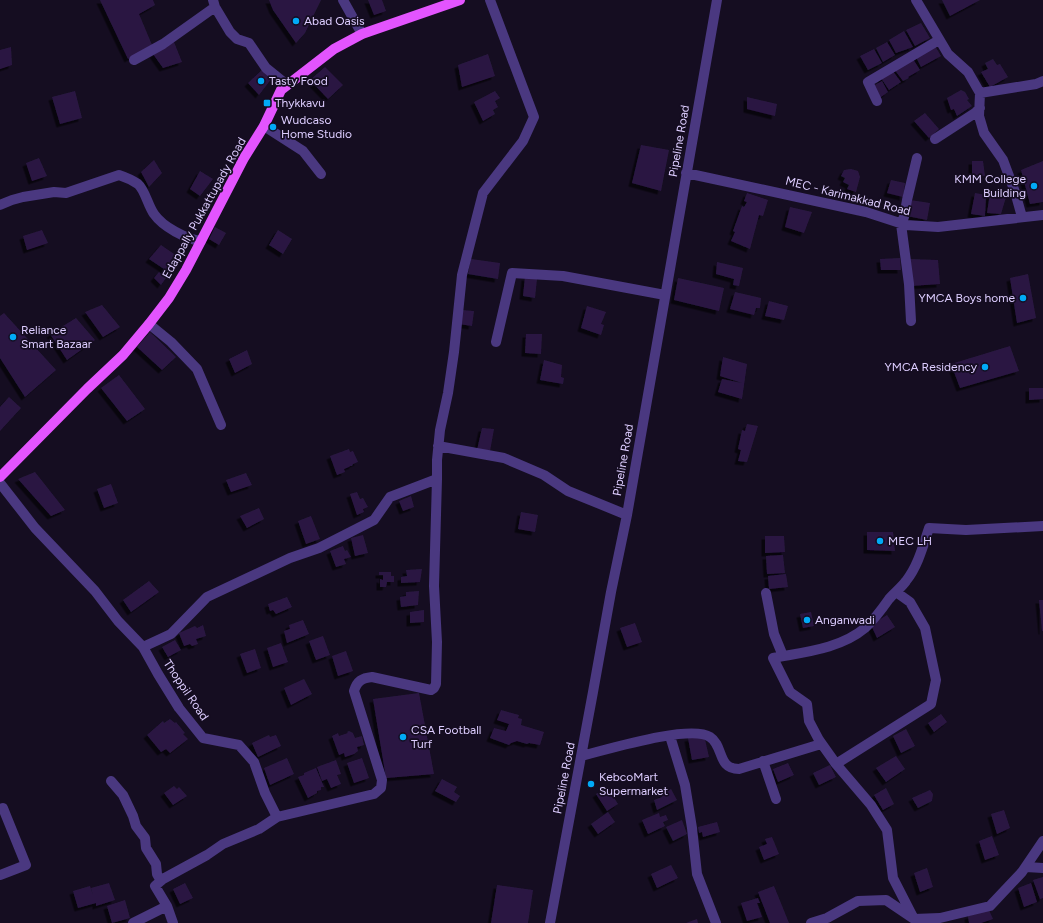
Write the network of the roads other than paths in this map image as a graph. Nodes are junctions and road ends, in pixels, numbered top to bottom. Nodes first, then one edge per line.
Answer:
1 (343, 0) edge
2 (460, 0) edge
3 (490, 0) edge
4 (717, 0) edge
5 (916, 0) edge
6 (214, 3) edge
7 (362, 34) junction
8 (939, 40) junction
9 (134, 60) dead end
10 (1043, 81) edge
11 (287, 85) junction
12 (980, 93) junction
13 (877, 101) dead end
14 (980, 108) junction
15 (264, 126) junction
16 (935, 138) dead end
17 (917, 158) dead end
18 (686, 173) junction
19 (321, 174) dead end
20 (0, 205) edge
21 (1043, 215) edge
22 (1022, 217) junction
23 (901, 224) junction
24 (201, 241) junction
25 (665, 295) junction
26 (911, 321) dead end
27 (149, 324) junction
28 (496, 342) dead end
29 (221, 425) dead end
30 (438, 446) junction
31 (0, 477) edge
32 (437, 479) junction
33 (0, 483) edge
34 (627, 515) junction
35 (1043, 526) edge
36 (896, 592) junction
37 (766, 593) dead end
38 (143, 647) junction
39 (783, 656) junction
40 (670, 736) junction
41 (821, 744) junction
42 (581, 756) junction
43 (763, 761) junction
44 (836, 764) junction
45 (111, 782) dead end
46 (776, 799) dead end
47 (0, 809) edge
48 (277, 817) junction
49 (1043, 841) edge
50 (1026, 867) junction
51 (1043, 868) edge
52 (0, 875) edge
53 (160, 881) junction
54 (167, 906) junction
55 (914, 919) junction
56 (133, 923) edge
57 (173, 923) edge
58 (550, 923) edge
59 (716, 923) edge
60 (811, 923) edge

1 - 7 street
2 - 7 main road, Edappally Pukkattupady Road
3 - 30 street
4 - 18 street, Pipeline Road
5 - 8 street
6 - 9 street
6 - 11 street
7 - 11 main road, Edappally Pukkattupady Road
8 - 12 street
8 - 13 street
10 - 12 street
11 - 15 main road, Edappally Pukkattupady Road
12 - 14 street
14 - 16 street
14 - 22 street
15 - 19 street
15 - 24 main road, Edappally Pukkattupady Road
17 - 23 street
18 - 23 street, MEC - Karimakkad Road
18 - 25 street, Pipeline Road
20 - 24 street
21 - 22 street, MEC - Karimakkad Road
22 - 23 street, MEC - Karimakkad Road
23 - 26 street
24 - 27 main road, Edappally Pukkattupady Road
25 - 28 street
25 - 34 street, Pipeline Road
27 - 29 street
27 - 31 main road, Edappally Pukkattupady Road
30 - 32 street
30 - 34 street
32 - 38 street
32 - 48 street
33 - 38 street, Thoppil Road
34 - 42 street, Pipeline Road
35 - 36 street
36 - 39 street
36 - 44 street
37 - 39 street
38 - 48 street, Thoppil Road
39 - 41 street
40 - 42 street
40 - 43 street
40 - 59 street
41 - 43 street
41 - 44 street
42 - 58 street, Pipeline Road
43 - 46 street
44 - 55 street
45 - 53 street
47 - 52 street
48 - 53 street
49 - 50 street
50 - 51 street
50 - 55 street
53 - 54 street
54 - 56 street
54 - 57 street
55 - 60 street

